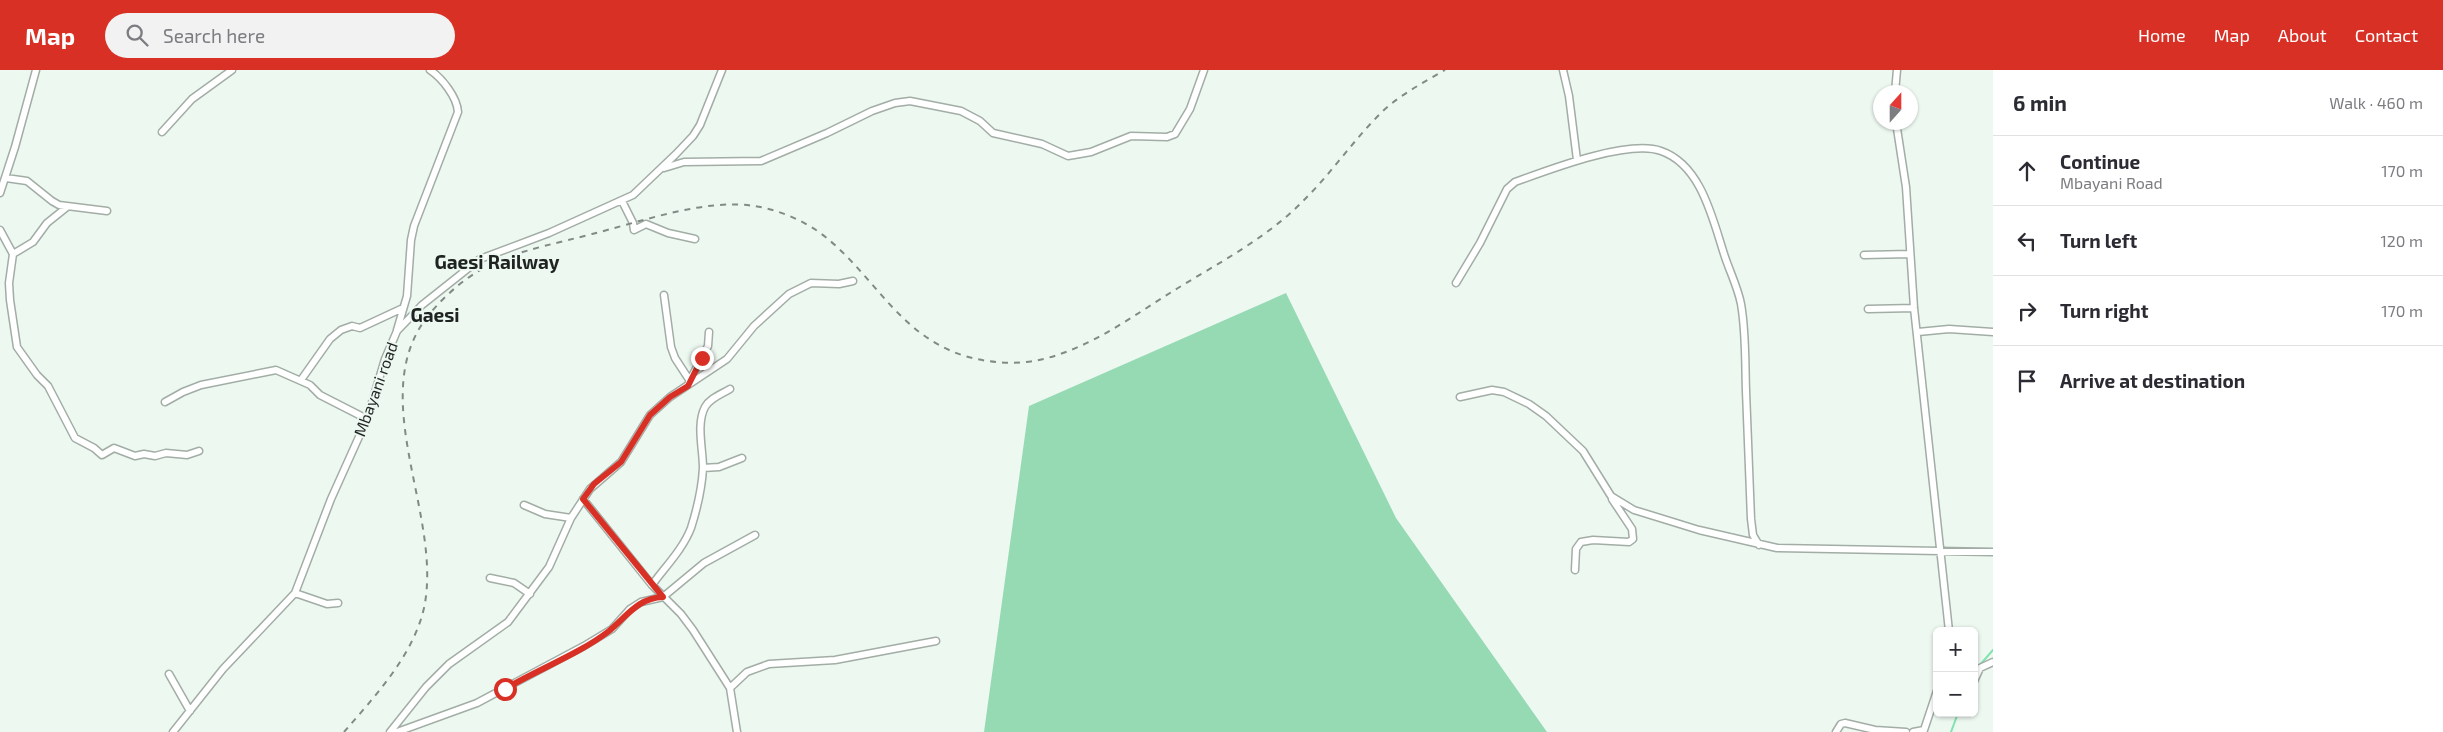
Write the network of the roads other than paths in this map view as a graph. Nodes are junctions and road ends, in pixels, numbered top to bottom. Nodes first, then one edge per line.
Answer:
1 (36, 70) edge
2 (232, 70) edge
3 (430, 70) edge
4 (722, 70) edge
5 (1204, 70) edge
6 (1563, 70) edge
7 (1897, 70) edge
8 (1895, 85) edge
9 (1897, 130) edge
10 (162, 132) dead end
11 (1577, 160) junction
12 (660, 170) junction
13 (6, 178) junction
14 (0, 193) edge
15 (622, 200) junction
16 (67, 206) junction
17 (107, 211) dead end
18 (0, 230) edge
19 (695, 238) dead end
20 (13, 254) junction
21 (1910, 254) junction
22 (1864, 255) dead end
23 (853, 281) dead end
24 (1456, 283) dead end
25 (664, 295) dead end
26 (403, 308) junction
27 (1914, 308) junction
28 (1868, 309) dead end
29 (397, 331) junction
30 (709, 332) dead end
31 (1918, 332) junction
32 (1993, 332) edge
33 (301, 380) junction
34 (689, 384) junction
35 (730, 389) dead end
36 (1460, 397) dead end
37 (165, 402) dead end
38 (367, 419) junction
39 (199, 452) dead end
40 (742, 458) dead end
41 (703, 468) junction
42 (1610, 496) junction
43 (583, 499) junction
44 (524, 505) dead end
45 (571, 518) junction
46 (755, 535) dead end
47 (1758, 545) junction
48 (1939, 551) junction
49 (1993, 552) edge
50 (1575, 570) dead end
51 (490, 578) dead end
52 (652, 585) junction
53 (295, 593) junction
54 (530, 594) junction
55 (663, 597) junction
56 (338, 603) dead end
57 (1948, 627) edge
58 (936, 641) dead end
59 (1993, 662) edge
60 (1978, 672) edge
61 (169, 674) dead end
62 (730, 688) junction
63 (1933, 703) edge
64 (190, 711) junction
65 (173, 732) edge
66 (390, 732) edge
67 (397, 732) edge
68 (737, 732) edge
69 (1836, 732) edge
70 (1906, 732) edge
71 (1913, 732) edge

1 - 13 street
2 - 10 street
3 - 26 street
4 - 12 street, Mbayani road
5 - 12 street
6 - 11 street
7 - 8 street
9 - 21 street
11 - 24 street
11 - 47 street
12 - 15 street, Mbayani road
13 - 14 street
13 - 16 street
15 - 19 street
15 - 29 street, Mbayani road
16 - 17 street
16 - 20 street
18 - 20 street
20 - 39 street
21 - 22 street
21 - 27 street
23 - 34 street
25 - 34 street
26 - 29 street
26 - 33 street
27 - 28 street
27 - 31 street
29 - 38 street, Mbayani road
30 - 34 street
31 - 32 street
31 - 48 street
33 - 37 street
33 - 38 street
34 - 43 street
35 - 41 street
36 - 42 street
38 - 53 street, Mbayani road
40 - 41 street
41 - 52 street
42 - 47 street
42 - 50 street
43 - 45 street
43 - 52 street
44 - 45 street
45 - 54 street
46 - 55 street
47 - 48 street
48 - 49 street
48 - 57 street
51 - 54 street
52 - 55 street
53 - 56 street
53 - 64 street, Mbayani road
54 - 66 street
55 - 62 street
55 - 67 street
58 - 62 street
59 - 60 street
61 - 64 street
62 - 68 street
63 - 71 street
64 - 65 street, Mbayani road
69 - 70 street

